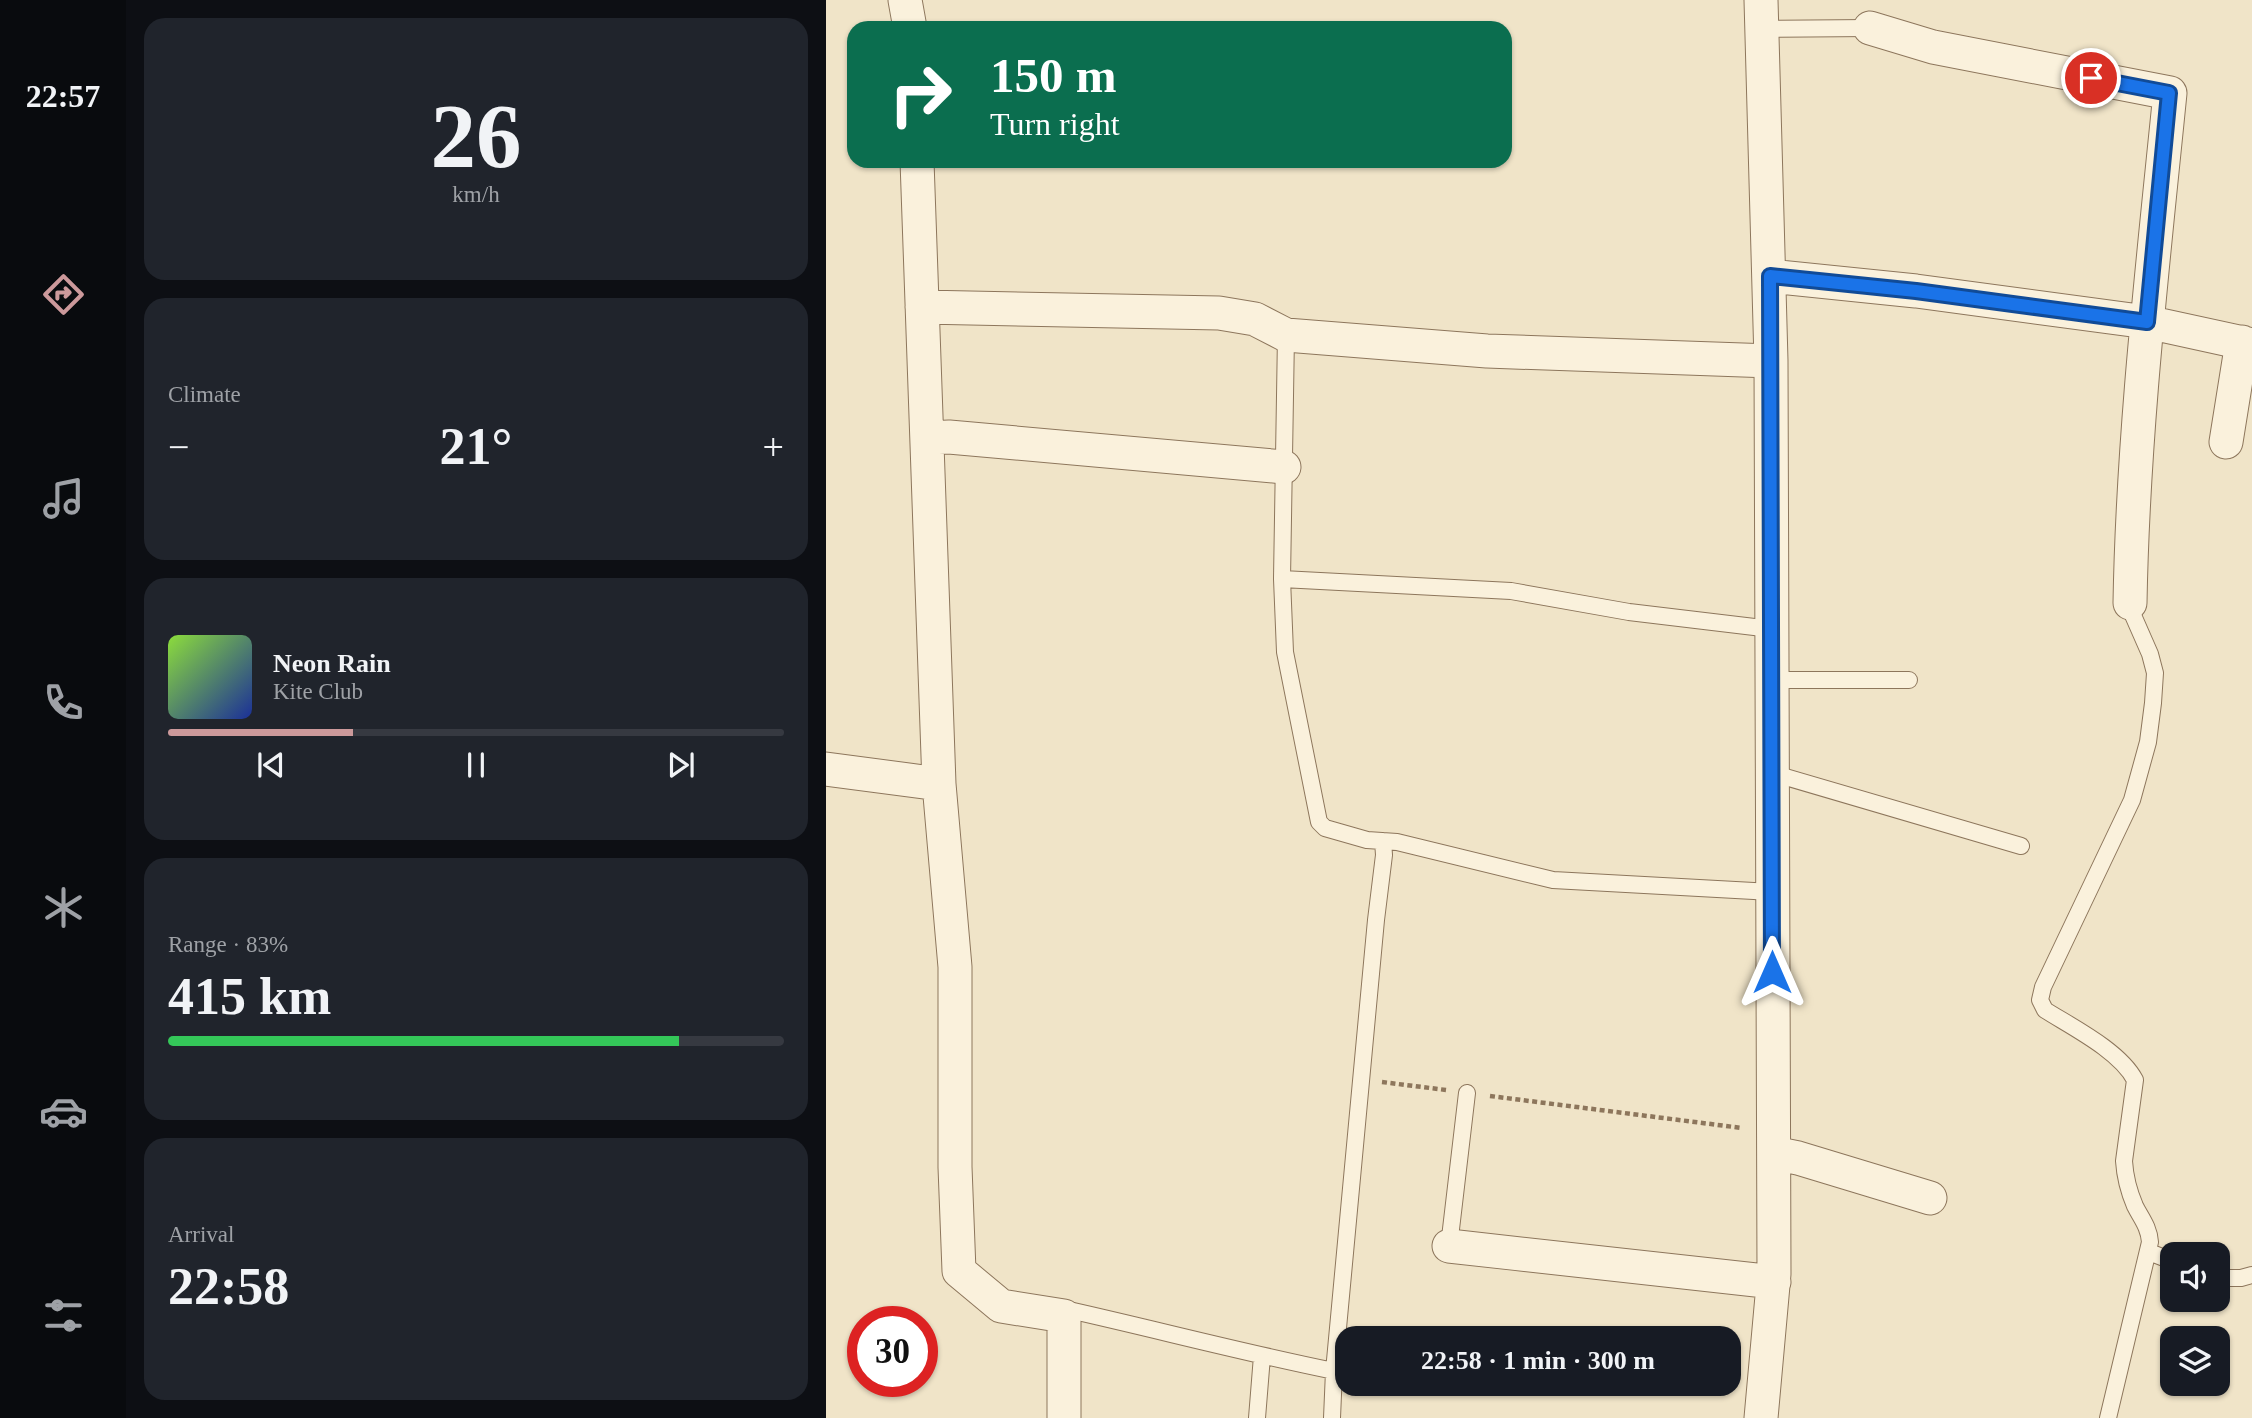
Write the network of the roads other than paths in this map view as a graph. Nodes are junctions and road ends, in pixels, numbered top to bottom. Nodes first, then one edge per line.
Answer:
1 (905, 0) edge
2 (1761, 14) edge
3 (908, 21) edge
4 (1870, 27) joint
5 (917, 168) edge
6 (1770, 276) junction
7 (922, 307) junction
8 (2147, 322) junction
9 (1286, 335) junction
10 (2247, 344) edge
11 (1772, 361) junction
12 (928, 438) junction
13 (2226, 442) dead end
14 (1284, 467) junction
15 (1282, 579) junction
16 (2131, 608) joint
17 (1772, 629) junction
18 (1771, 680) junction
19 (1909, 680) dead end
20 (826, 769) edge
21 (1772, 773) junction
22 (939, 784) junction
23 (1383, 841) junction
24 (2021, 846) dead end
25 (1772, 892) junction
26 (1466, 1093) road end
27 (1774, 1142) junction
28 (1930, 1198) dead end
29 (1449, 1247) joint
30 (2149, 1252) junction
31 (2160, 1256) edge
32 (2252, 1275) edge
33 (2230, 1278) edge
34 (1774, 1282) junction
35 (1052, 1314) junction
36 (1262, 1356) junction
37 (1334, 1371) junction
38 (1064, 1418) edge
39 (1257, 1418) edge
40 (1332, 1418) edge
41 (1761, 1418) edge
42 (2108, 1418) edge

1 - 3 street
2 - 4 lane
2 - 6 street
4 - 8 street
5 - 7 street
6 - 8 street
6 - 11 street
7 - 9 street
7 - 12 street
8 - 10 street
8 - 16 street
9 - 11 street
9 - 14 lane
10 - 13 street
11 - 17 street
12 - 14 street
12 - 22 street
14 - 15 lane
15 - 17 lane
15 - 23 lane
16 - 30 lane
17 - 18 street
18 - 19 lane
18 - 21 street
20 - 22 street
21 - 24 lane
21 - 25 street
22 - 35 street
23 - 25 lane
23 - 37 lane
25 - 27 street
26 - 29 lane
27 - 28 street
27 - 34 street
29 - 34 street
30 - 31 lane
30 - 42 lane
32 - 33 lane
34 - 41 street
35 - 36 lane
35 - 38 street
36 - 37 lane
36 - 39 lane
37 - 40 lane

